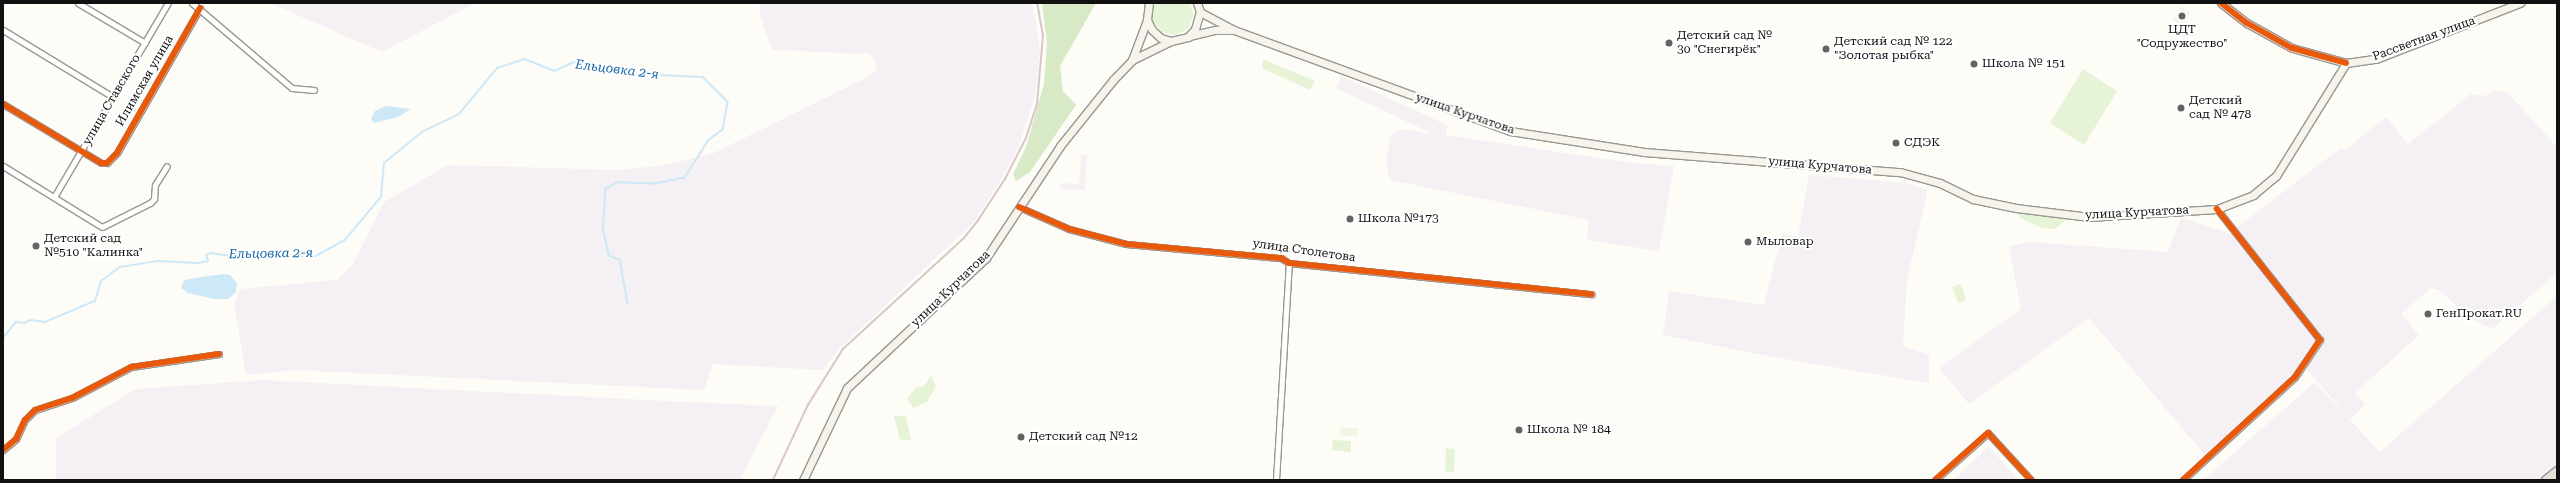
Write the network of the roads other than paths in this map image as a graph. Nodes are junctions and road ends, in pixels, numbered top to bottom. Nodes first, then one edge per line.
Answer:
1 (78, 3) edge
2 (168, 3) edge
3 (192, 3) edge
4 (1198, 3) edge
5 (2221, 3) edge
6 (2520, 3) edge
7 (1147, 4) edge
8 (200, 8) junction
9 (1200, 12) junction
10 (1147, 20) junction
11 (3, 30) edge
12 (1234, 30) junction
13 (1188, 36) junction
14 (1171, 41) junction
15 (145, 43) junction
16 (1132, 60) junction
17 (2346, 63) junction
18 (314, 90) dead end
19 (113, 97) junction
20 (3, 104) edge
21 (82, 151) junction
22 (3, 166) edge
23 (167, 166) dead end
24 (54, 197) junction
25 (1019, 207) junction
26 (2217, 209) junction
27 (1289, 263) junction
28 (1591, 294) dead end
29 (219, 354) dead end
30 (3, 450) edge
31 (2557, 471) edge
32 (803, 480) edge
33 (1276, 480) edge
34 (1935, 480) edge
35 (2031, 480) edge
36 (2182, 480) edge
37 (2546, 480) edge

1 - 15 street
2 - 15 street, улица Ставского
3 - 8 street
4 - 9 main road
5 - 17 main road, Рассветная улица
6 - 17 main road, Рассветная улица
7 - 10 main road
8 - 18 street
8 - 21 street, Илимская улица
9 - 12 main road
9 - 13 main road
10 - 14 main road
10 - 16 main road, улица Курчатова
11 - 19 street
12 - 13 main road, улица Курчатова
12 - 26 main road, улица Курчатова
13 - 14 main road, улица Курчатова
14 - 16 main road, улица Курчатова
15 - 19 street, улица Ставского
16 - 25 main road, улица Курчатова
17 - 26 main road, улица Курчатова
19 - 21 street, улица Ставского
20 - 21 street
21 - 24 street, улица Ставского
22 - 24 street
23 - 24 street
25 - 27 street, улица Столетова
25 - 32 main road, улица Курчатова
26 - 36 street
27 - 28 street, улица Столетова
27 - 33 street, улица Столетова
29 - 30 street
31 - 37 highway
34 - 35 street

